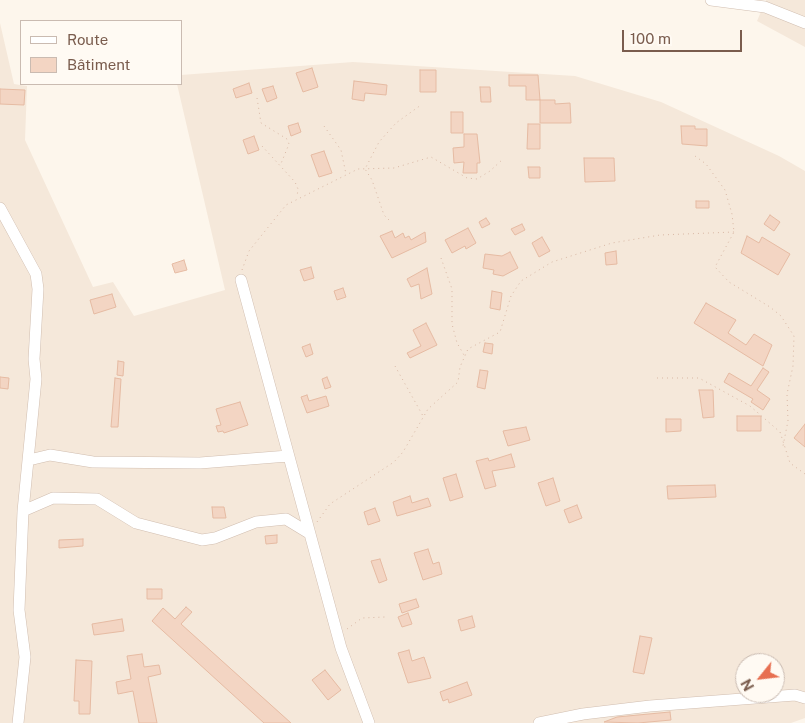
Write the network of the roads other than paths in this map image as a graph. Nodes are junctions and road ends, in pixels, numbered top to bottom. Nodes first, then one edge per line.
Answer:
1 (711, 0) edge
2 (805, 23) edge
3 (0, 208) edge
4 (241, 280) road end
5 (288, 456) junction
6 (29, 460) junction
7 (23, 511) junction
8 (309, 533) junction
9 (805, 698) edge
10 (18, 723) edge
11 (369, 723) edge
12 (539, 723) edge

1 - 2 street
3 - 6 street
4 - 5 street
5 - 6 street
5 - 8 street
6 - 7 street
7 - 8 street
7 - 10 street
8 - 11 street
9 - 12 street

